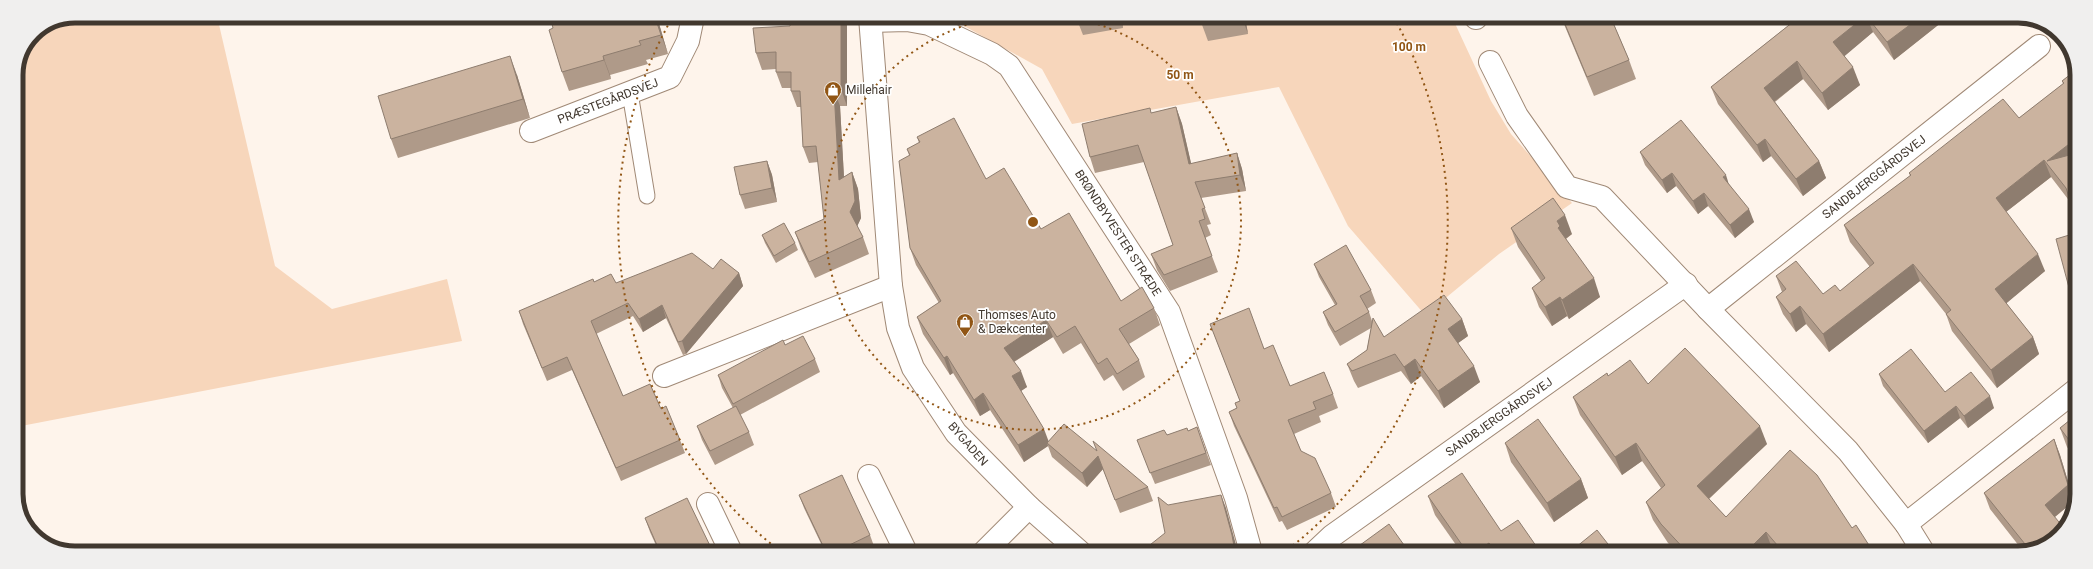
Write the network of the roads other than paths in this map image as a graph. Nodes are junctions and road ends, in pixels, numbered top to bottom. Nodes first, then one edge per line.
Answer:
1 (692, 23) edge
2 (870, 23) edge
3 (924, 23) edge
4 (2039, 46) dead end
5 (1490, 62) dead end
6 (630, 93) junction
7 (531, 131) dead end
8 (647, 196) dead end
9 (1686, 284) junction
10 (890, 286) junction
11 (1708, 308) junction
12 (664, 376) dead end
13 (2070, 395) edge
14 (869, 476) dead end
15 (708, 504) dead end
16 (1029, 507) junction
17 (1906, 524) junction
18 (728, 546) edge
19 (903, 546) edge
20 (990, 546) edge
21 (1073, 546) edge
22 (1249, 546) edge
23 (1321, 546) edge
24 (1920, 546) edge

1 - 6 street, PRÆSTEGÅRDSVEJ
2 - 10 street, BYGADEN
3 - 22 street, BRØNDBYVESTER STRÆDE
4 - 11 street, SANDBJERGGÅRDSVEJ
5 - 9 street
6 - 7 street, PRÆSTEGÅRDSVEJ
6 - 8 lane
9 - 11 street
9 - 23 street, SANDBJERGGÅRDSVEJ
10 - 12 street
10 - 16 street, BYGADEN
11 - 17 street
13 - 17 street
14 - 19 street
15 - 18 street
16 - 20 street
16 - 21 street, BYGADEN
17 - 24 street

